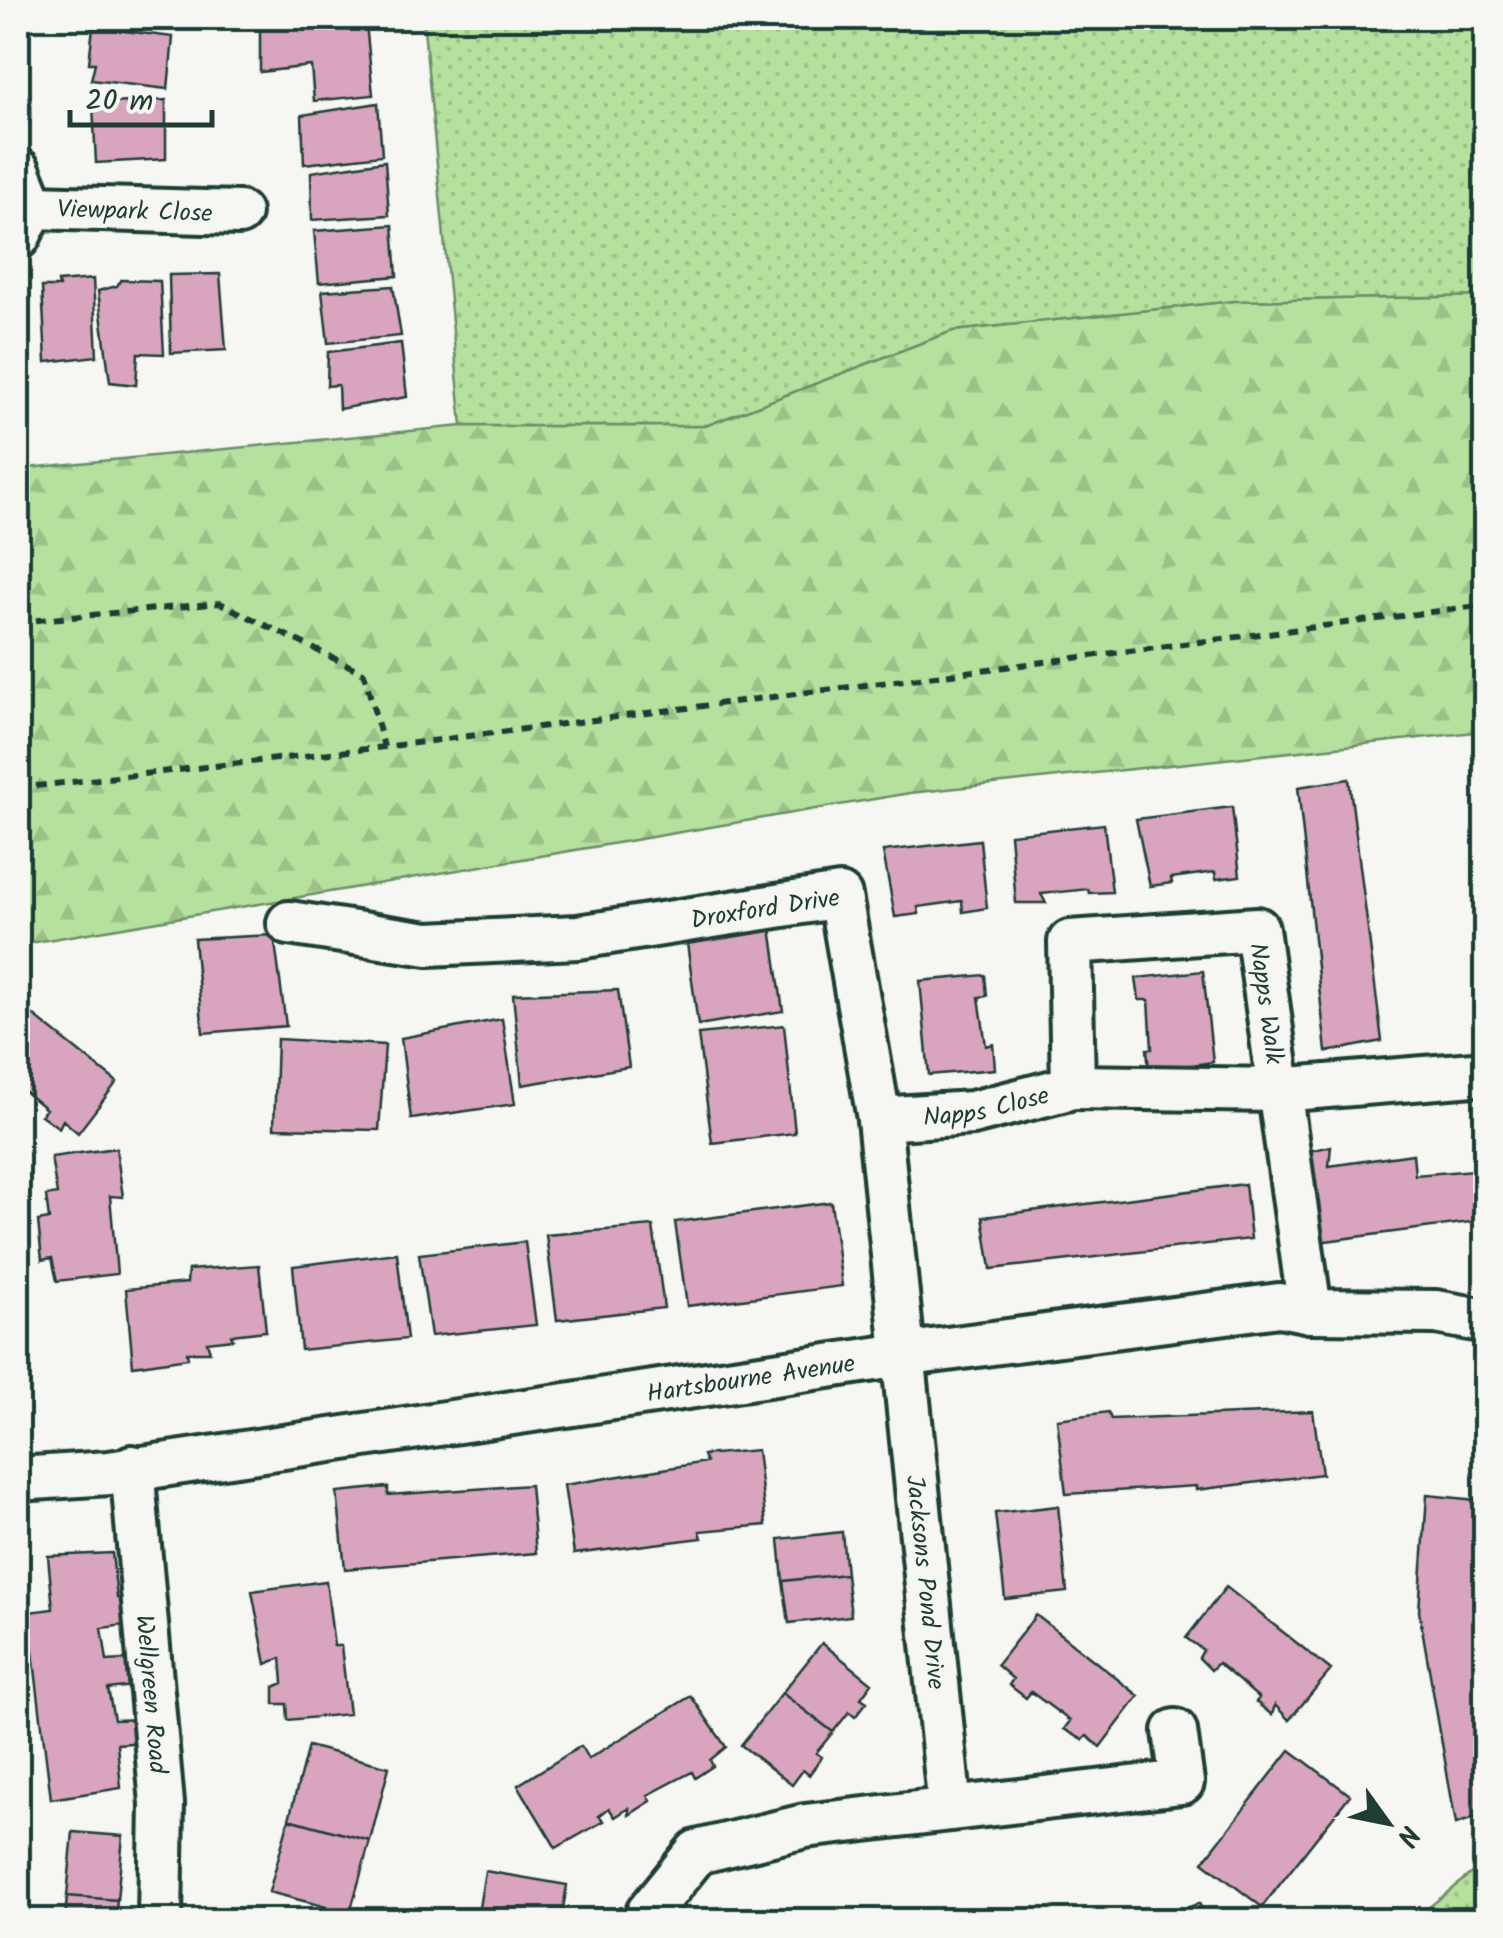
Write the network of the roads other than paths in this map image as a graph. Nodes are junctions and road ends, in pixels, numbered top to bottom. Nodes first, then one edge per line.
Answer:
1 (22, 205) edge
2 (239, 213) dead end
3 (289, 923) dead end
4 (1124, 938) joint
5 (1486, 1073) edge
6 (1073, 1087) junction
7 (1278, 1090) junction
8 (879, 1119) junction
9 (1310, 1311) junction
10 (1486, 1322) edge
11 (902, 1355) junction
12 (132, 1467) junction
13 (18, 1479) edge
14 (1175, 1730) dead end
15 (950, 1809) junction
16 (160, 1920) edge
17 (646, 1920) edge

1 - 2 street, Viewpark Close
3 - 8 street, Droxford Drive
4 - 6 street, Napps Close
4 - 7 street, Napps Walk
5 - 7 street, Napps Walk
6 - 7 street, Napps Walk
6 - 8 street, Napps Close
7 - 9 street
8 - 11 street, Droxford Drive
9 - 10 street, Hartsbourne Avenue
9 - 11 street, Hartsbourne Avenue
11 - 12 street, Hartsbourne Avenue
11 - 15 street, Jacksons Pond Drive
12 - 13 street, Hartsbourne Avenue
12 - 16 street, Wellgreen Road
14 - 15 street
15 - 17 street

